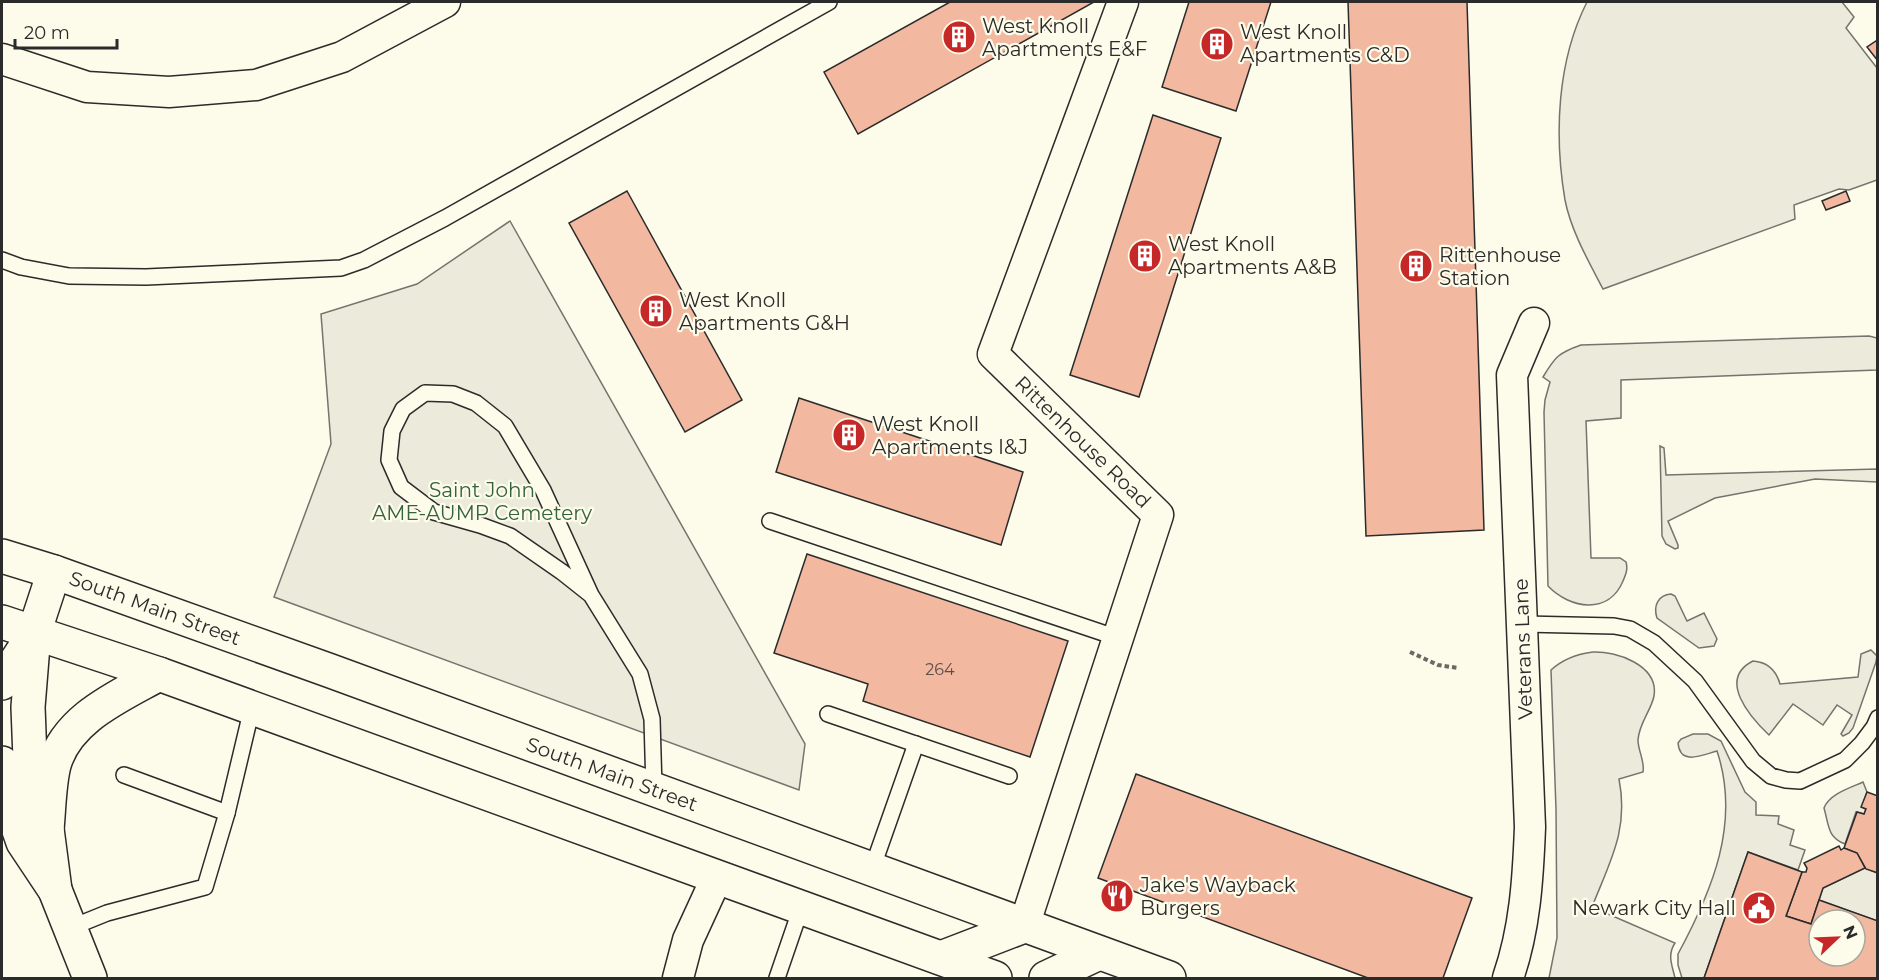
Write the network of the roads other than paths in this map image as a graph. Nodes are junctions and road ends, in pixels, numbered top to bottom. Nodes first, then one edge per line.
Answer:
1 (445, 2) edge
2 (829, 2) edge
3 (1123, 2) edge
4 (2, 58) edge
5 (2, 260) edge
6 (1534, 323) dead end
7 (770, 521) dead end
8 (2, 556) edge
9 (54, 572) junction
10 (591, 595) junction
11 (2, 622) edge
12 (1522, 624) junction
13 (34, 633) junction
14 (1118, 638) junction
15 (159, 674) junction
16 (2, 683) edge
17 (252, 708) junction
18 (828, 714) dead end
19 (1878, 718) edge
20 (916, 744) junction
21 (2, 763) edge
22 (124, 775) dead end
23 (1009, 776) dead end
24 (654, 789) junction
25 (227, 813) junction
26 (47, 829) junction
27 (872, 869) junction
28 (717, 877) junction
29 (55, 890) junction
30 (801, 908) junction
31 (1024, 926) junction
32 (70, 928) junction
33 (1099, 953) junction
34 (941, 958) junction
35 (90, 978) edge
36 (678, 978) edge
37 (777, 978) edge
38 (995, 978) edge
39 (1046, 978) edge
40 (1169, 978) edge
41 (1508, 978) edge

1 - 4 street
2 - 5 lane
3 - 14 street, Rittenhouse Road
6 - 12 street, Veterans Lane
7 - 14 lane
8 - 9 main road, South Main Street
9 - 13 main road
9 - 24 main road, South Main Street
10 - 10 lane
10 - 24 lane
11 - 13 main road
12 - 19 lane
12 - 41 street, Veterans Lane
13 - 15 main road
13 - 16 main road
13 - 26 main road
14 - 31 street, Rittenhouse Road
15 - 17 main road
15 - 26 main road
17 - 25 lane
17 - 28 main road
18 - 20 lane
20 - 23 lane
20 - 27 lane
21 - 29 main road
22 - 25 lane
24 - 27 main road, South Main Street
25 - 32 lane
26 - 29 main road
27 - 31 main road, South Main Street
28 - 30 main road
28 - 36 street
29 - 32 main road
30 - 34 main road
30 - 37 lane
31 - 33 main road, South Main Street
31 - 34 main road
32 - 35 main road
33 - 39 main road
33 - 40 main road, South Main Street
34 - 38 main road

